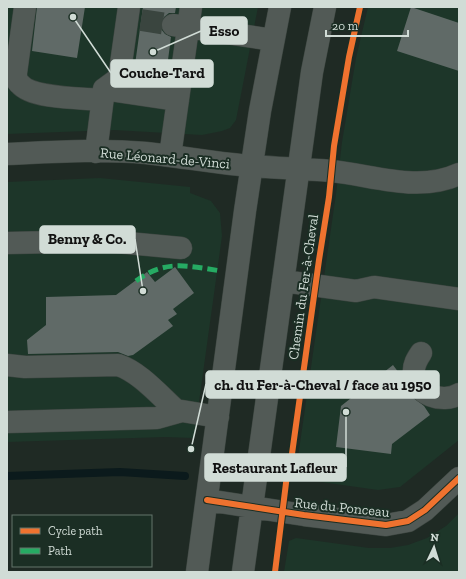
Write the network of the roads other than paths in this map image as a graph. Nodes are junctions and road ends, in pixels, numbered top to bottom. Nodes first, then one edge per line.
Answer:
1 (25, 7) edge
2 (280, 7) edge
3 (325, 7) edge
4 (133, 15) edge
5 (184, 20) edge
6 (273, 40) junction
7 (103, 95) junction
8 (178, 100) junction
9 (96, 152) junction
10 (7, 154) edge
11 (170, 156) junction
12 (252, 166) junction
13 (298, 168) junction
14 (459, 174) edge
15 (7, 243) edge
16 (181, 248) dead end
17 (283, 281) junction
18 (459, 299) edge
19 (421, 353) dead end
20 (7, 365) edge
21 (459, 394) edge
22 (178, 412) junction
23 (218, 416) junction
24 (7, 422) edge
25 (459, 478) edge
26 (207, 500) junction
27 (252, 506) junction
28 (200, 568) edge
29 (243, 572) edge

1 - 7 street
2 - 6 street
3 - 13 street, Chemin du Fer-à-Cheval
4 - 7 street
5 - 6 street
5 - 8 street
6 - 12 street
7 - 8 street
7 - 9 street
8 - 11 street
9 - 10 street, Rue Léonard-de-Vinci
9 - 11 street, Rue Léonard-de-Vinci
11 - 12 street, Rue Léonard-de-Vinci
12 - 13 street, Rue Léonard-de-Vinci
12 - 23 street
13 - 14 street, Rue Léonard-de-Vinci
13 - 17 street, Chemin du Fer-à-Cheval
15 - 16 street
17 - 18 street
17 - 27 street, Chemin du Fer-à-Cheval
19 - 21 street
20 - 22 street
22 - 23 street
22 - 24 street
23 - 26 street
25 - 27 street, Rue du Ponceau
26 - 27 street, Rue du Ponceau
26 - 28 street
27 - 29 street, Chemin du Fer-à-Cheval

